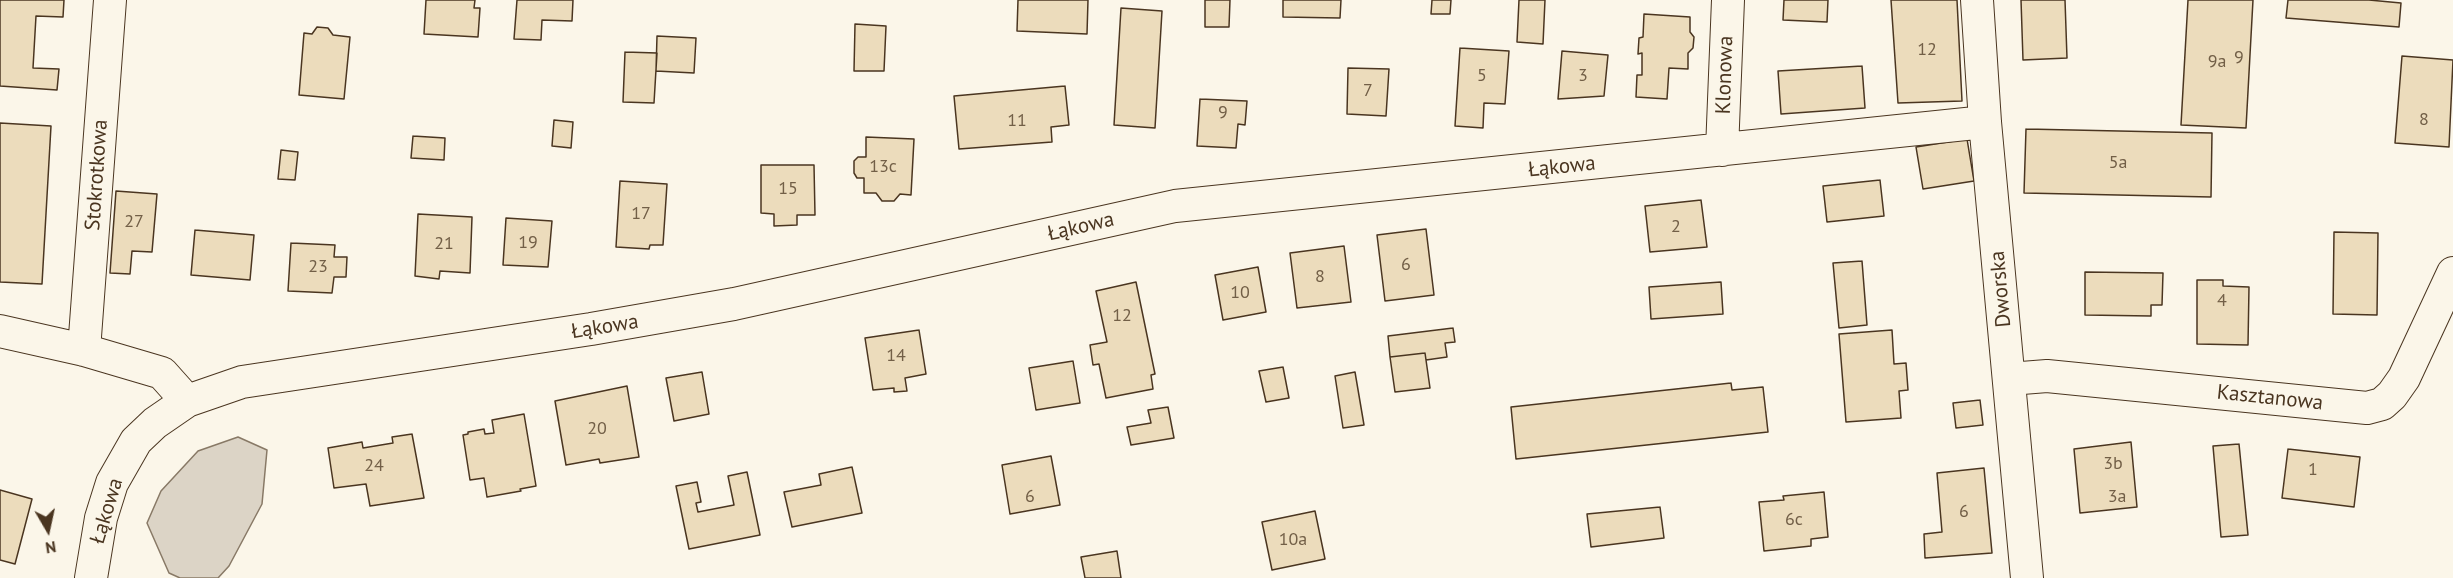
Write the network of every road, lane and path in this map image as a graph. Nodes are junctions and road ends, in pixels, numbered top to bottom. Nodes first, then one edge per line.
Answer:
1 (110, 0) edge
2 (1728, 0) edge
3 (1977, 0) edge
4 (1985, 122) junction
5 (1722, 150) junction
6 (2453, 273) edge
7 (0, 331) edge
8 (84, 350) junction
9 (2009, 379) junction
10 (187, 401) junction
11 (91, 578) edge
12 (2027, 578) edge

1 - 8 street, Stokrotkowa
2 - 5 street, Klonowa
3 - 4 street, Dworska
4 - 5 street, Łąkowa
4 - 9 street, Dworska
5 - 10 street, Łąkowa
6 - 9 street, Kasztanowa
7 - 8 street
8 - 10 street
9 - 12 street, Dworska
10 - 11 street, Łąkowa

